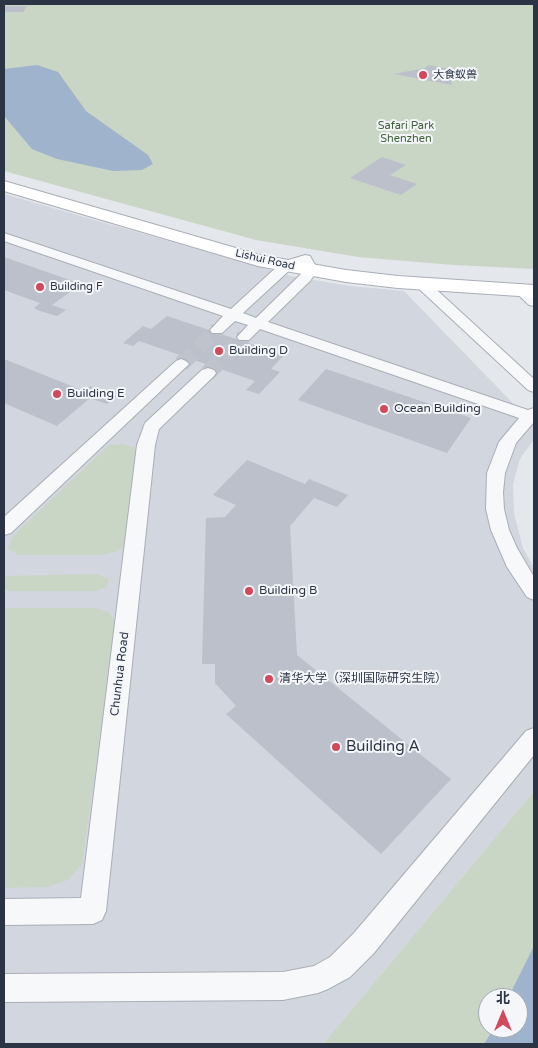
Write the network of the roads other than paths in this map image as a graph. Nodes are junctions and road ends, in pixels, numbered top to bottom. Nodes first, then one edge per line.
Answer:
1 (4, 178) edge
2 (4, 186) edge
3 (4, 237) edge
4 (308, 264) junction
5 (287, 265) junction
6 (422, 284) junction
7 (531, 292) edge
8 (233, 315) junction
9 (258, 324) junction
10 (217, 330) tunnel mouth
11 (244, 337) tunnel mouth
12 (181, 364) tunnel mouth
13 (208, 373) tunnel mouth
14 (534, 387) edge
15 (532, 415) edge
16 (4, 528) edge
17 (534, 592) edge
18 (534, 738) edge
19 (4, 912) edge
20 (4, 988) edge

1 - 4 main road, Lishui Road
2 - 5 main road, Lishui Road
3 - 8 street
4 - 5 main road, Lishui Road
4 - 6 main road, Lishui Road
4 - 7 main road, Lishui Road
4 - 9 street
5 - 8 street
6 - 7 main road, Lishui Road
6 - 14 street
8 - 9 street
8 - 10 street
9 - 11 street
9 - 15 street
12 - 16 street
13 - 19 street, Chunhua Road
15 - 17 street
18 - 20 street

